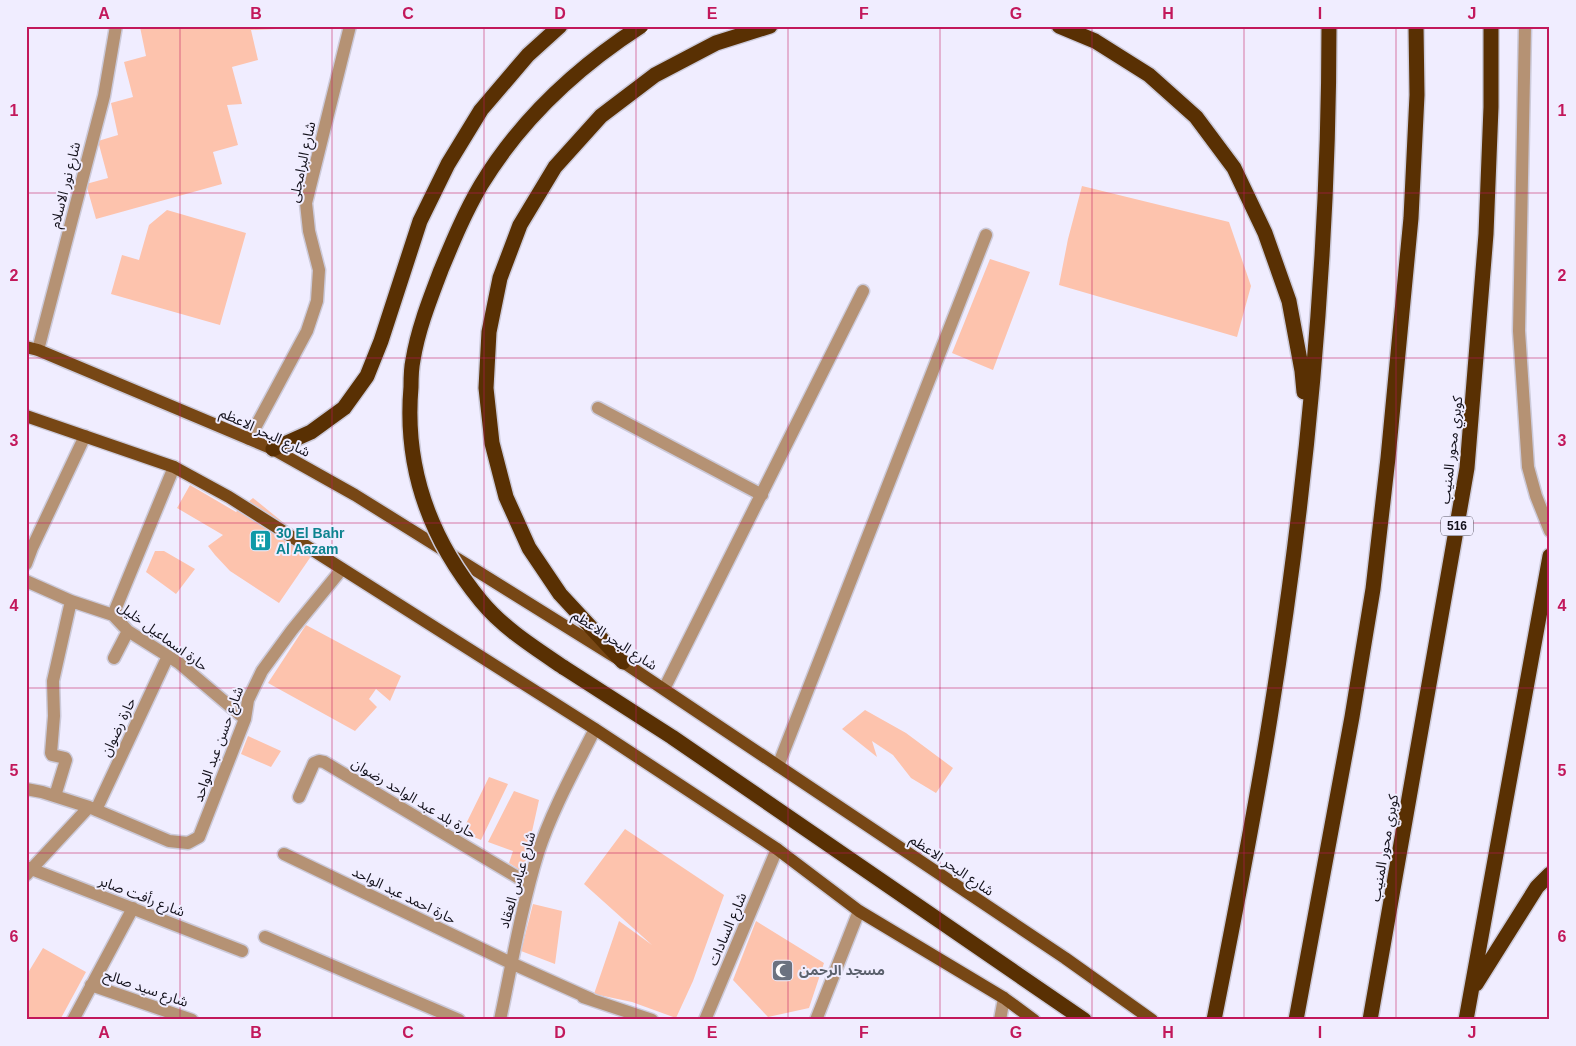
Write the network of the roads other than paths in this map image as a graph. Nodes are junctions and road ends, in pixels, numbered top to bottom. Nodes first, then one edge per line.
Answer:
1 (116, 26) edge
2 (350, 26) edge
3 (560, 26) edge
4 (641, 26) edge
5 (770, 26) edge
6 (1059, 26) edge
7 (1329, 26) edge
8 (1416, 26) edge
9 (1490, 26) edge
10 (1525, 26) edge
11 (986, 236) dead end
12 (863, 290) dead end
13 (32, 349) edge
14 (598, 408) dead end
15 (26, 416) edge
16 (86, 436) junction
17 (249, 439) junction
18 (1307, 443) junction
19 (273, 449) junction
20 (174, 468) junction
21 (762, 495) junction
22 (1550, 531) edge
23 (29, 547) edge
24 (1550, 556) edge
25 (26, 564) edge
26 (342, 569) junction
27 (26, 581) edge
28 (71, 601) junction
29 (113, 615) junction
30 (128, 631) junction
31 (168, 656) junction
32 (114, 658) dead end
33 (623, 662) junction
34 (664, 689) junction
35 (245, 719) junction
36 (595, 729) junction
37 (778, 766) junction
38 (26, 789) edge
39 (55, 796) junction
40 (300, 797) dead end
41 (92, 809) junction
42 (777, 849) junction
43 (284, 854) dead end
44 (28, 870) edge
45 (1550, 874) edge
46 (529, 884) junction
47 (133, 908) junction
48 (859, 912) junction
49 (265, 937) dead end
50 (242, 952) dead end
51 (511, 967) junction
52 (91, 985) junction
53 (1471, 991) junction
54 (1004, 998) junction
55 (73, 1020) edge
56 (192, 1020) edge
57 (459, 1020) edge
58 (500, 1020) edge
59 (652, 1020) edge
60 (705, 1020) edge
61 (816, 1020) edge
62 (1000, 1020) edge
63 (1034, 1020) edge
64 (1084, 1020) edge
65 (1152, 1020) edge
66 (1214, 1020) edge
67 (1296, 1020) edge
68 (1370, 1020) edge
69 (1466, 1020) edge

1 - 13 street, شارع نور الاسلام
2 - 17 street, شارع البرامجلى
3 - 19 highway
4 - 64 highway, bridge
5 - 33 highway
6 - 18 highway
7 - 18 highway
8 - 67 highway
9 - 68 highway, كوبري محور المنيب / 516
10 - 22 street
11 - 37 street
12 - 21 street
13 - 17 main road, شارع البحر الاعظم
14 - 21 street
15 - 16 main road
16 - 20 main road
16 - 23 street
17 - 19 main road, شارع البحر الاعظم
18 - 66 highway
19 - 33 main road, شارع البحر الاعظم
20 - 26 main road
20 - 29 street
21 - 34 street
23 - 25 street
24 - 53 highway
26 - 35 street, شارع حسن عبد الواحد
26 - 36 main road
27 - 28 street, حارة اسماعيل خليل
28 - 29 street, حارة اسماعيل خليل
28 - 39 street
29 - 30 street, حارة اسماعيل خليل
30 - 31 street, حارة اسماعيل خليل
30 - 32 street
31 - 35 street, حارة اسماعيل خليل
31 - 41 street, حارة رضوان
33 - 34 main road, شارع البحر الاعظم
34 - 37 main road, شارع البحر الاعظم
35 - 41 street, شارع حسن عبد الواحد
36 - 42 main road
36 - 46 street, شارع عباس العقاد
37 - 65 main road, شارع البحر الاعظم
38 - 39 street
39 - 41 street
40 - 46 street, حارة بلد عبد الواحد رضوان
41 - 44 street
42 - 48 main road
42 - 60 street, شارع السادات
43 - 51 street, حارة احمد عبد الواحد
44 - 47 street, شارع رأفت صابر
45 - 53 highway
46 - 51 street, شارع عباس العقاد
47 - 50 street, شارع رأفت صابر
47 - 52 street
48 - 54 main road
48 - 61 street
49 - 57 street
51 - 58 street, شارع عباس العقاد
51 - 59 street, حارة احمد عبد الواحد
52 - 55 street
52 - 56 street, شارع سيد صالح
53 - 69 highway
54 - 62 street
54 - 63 main road

